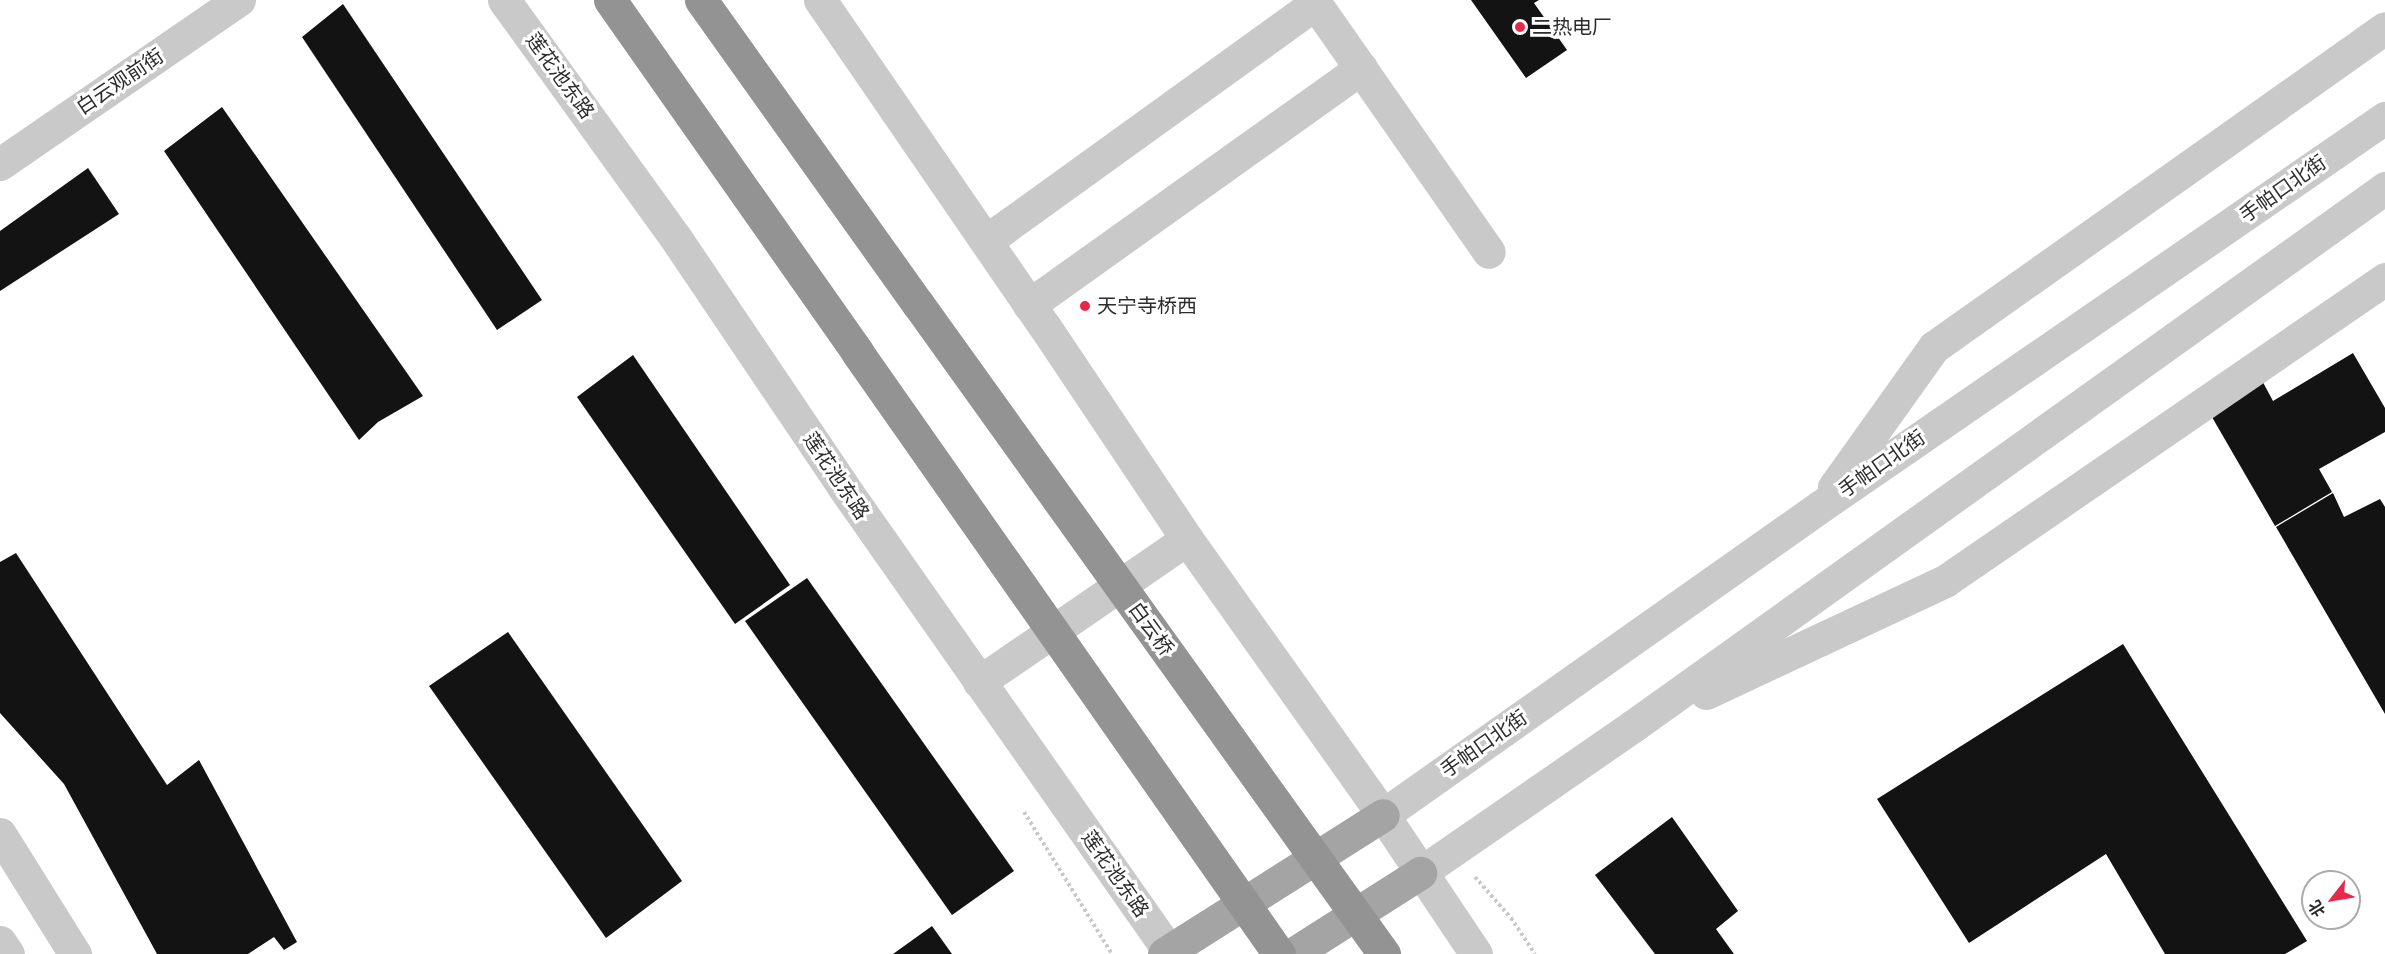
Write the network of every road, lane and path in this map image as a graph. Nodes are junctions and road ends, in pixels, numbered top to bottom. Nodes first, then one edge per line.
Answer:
1 (239, 0) edge
2 (504, 0) edge
3 (610, 0) edge
4 (701, 0) edge
5 (820, 0) edge
6 (1315, 2) edge
7 (2385, 28) edge
8 (1361, 68) junction
9 (2385, 118) edge
10 (0, 164) edge
11 (2385, 188) edge
12 (986, 241) junction
13 (1489, 252) dead end
14 (2385, 279) edge
15 (1029, 305) junction
16 (1821, 507) junction
17 (1187, 539) junction
18 (979, 682) junction
19 (1633, 726) junction
20 (1383, 815) junction
21 (0, 834) edge
22 (1420, 873) junction
23 (0, 942) edge
24 (1168, 953) edge
25 (8, 954) edge
26 (75, 954) edge
27 (1279, 954) edge
28 (1293, 954) edge
29 (1384, 954) edge
30 (1476, 954) edge

1 - 10 street, 白云观前街
2 - 18 street, 莲花池东路
3 - 27 highway, bridge
4 - 29 highway, 白云桥, bridge
5 - 12 street
6 - 8 street
6 - 12 street
7 - 16 street
8 - 13 street
8 - 15 street
9 - 16 street, 手帕口北街
11 - 19 street
12 - 15 street
14 - 19 street
15 - 17 street
16 - 20 street, 手帕口北街
17 - 18 street
17 - 20 street
18 - 24 street, 莲花池东路
19 - 22 street
20 - 22 street
20 - 24 main road
21 - 26 street
22 - 28 main road
22 - 30 street
23 - 25 street

